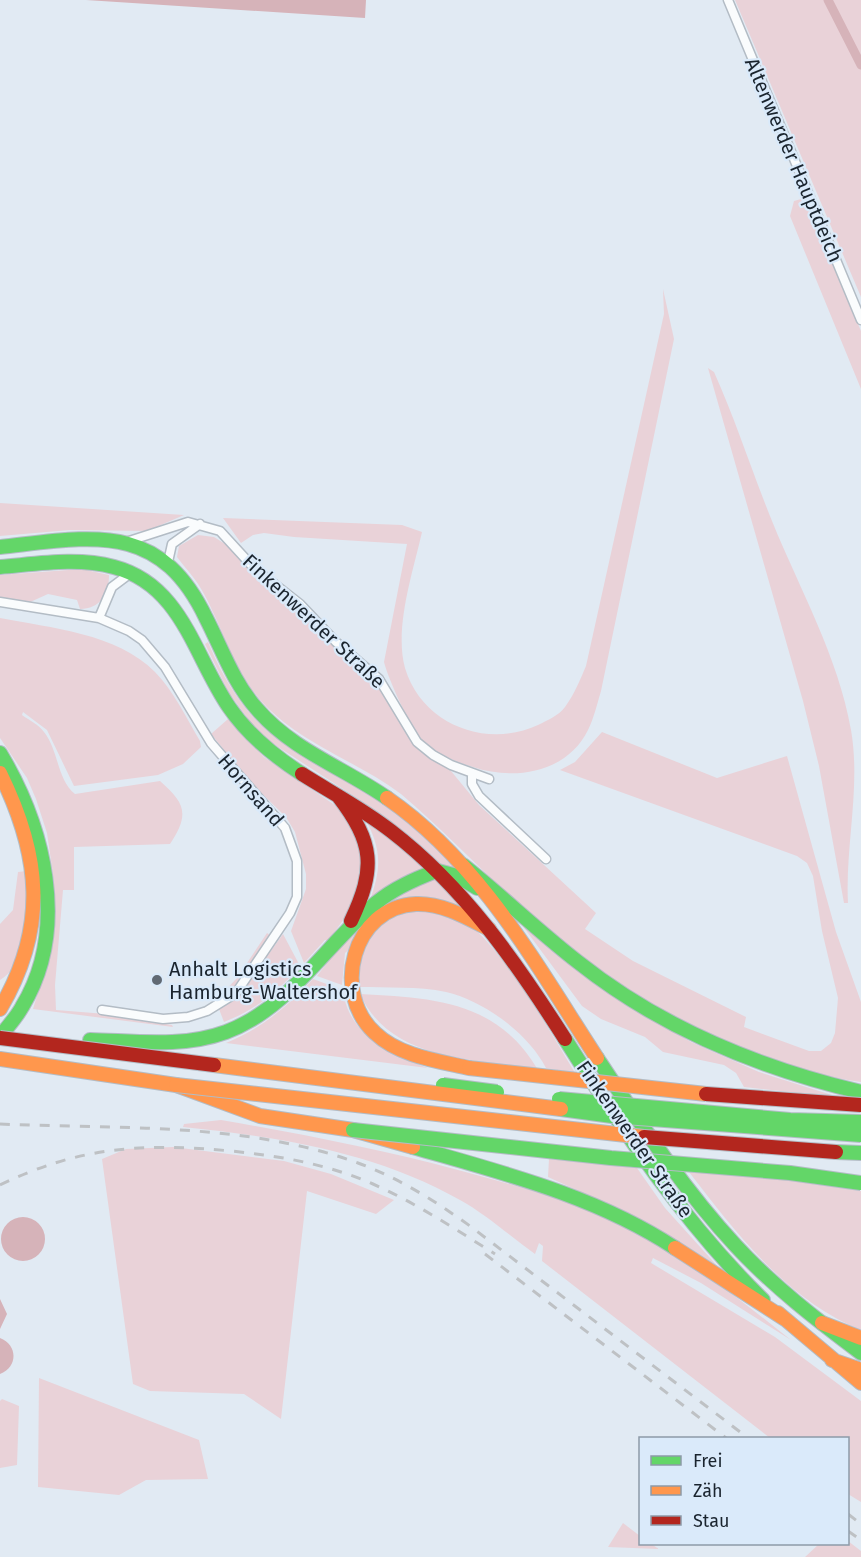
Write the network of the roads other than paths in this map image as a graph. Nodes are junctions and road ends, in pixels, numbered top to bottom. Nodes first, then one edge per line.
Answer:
1 (728, 0) edge
2 (861, 320) edge
3 (200, 524) junction
4 (126, 542) junction
5 (0, 547) edge
6 (168, 562) junction
7 (0, 567) edge
8 (132, 572) junction
9 (0, 602) edge
10 (99, 618) junction
11 (0, 753) edge
12 (0, 773) edge
13 (472, 773) junction
14 (489, 779) dead end
15 (338, 796) junction
16 (546, 859) dead end
17 (463, 865) junction
18 (436, 870) junction
19 (482, 891) junction
20 (489, 929) junction
21 (346, 932) junction
22 (32, 964) junction
23 (0, 1010) edge
24 (102, 1010) dead end
25 (0, 1028) edge
26 (0, 1038) edge
27 (90, 1040) junction
28 (0, 1059) edge
29 (176, 1084) junction
30 (861, 1092) edge
31 (861, 1105) edge
32 (861, 1122) edge
33 (353, 1130) junction
34 (861, 1135) edge
35 (861, 1153) edge
36 (861, 1183) edge
37 (785, 1319) junction
38 (822, 1323) junction
39 (861, 1338) edge
40 (861, 1353) edge
41 (832, 1360) junction
42 (861, 1370) edge
43 (861, 1383) edge

1 - 2 street, Altenwerder Hauptdeich
3 - 4 street, Finkenwerder Straße
3 - 6 street
3 - 13 street, Finkenwerder Straße
4 - 5 main road, Finkenwerder Straße
4 - 6 main road, Finkenwerder Straße
6 - 17 main road, Finkenwerder Straße
7 - 8 main road, Finkenwerder Straße
8 - 10 street
8 - 15 main road, Finkenwerder Straße
9 - 10 street, Hornsand
10 - 24 street, Hornsand
11 - 22 main road
12 - 22 main road
13 - 14 street, Finkenwerder Straße
13 - 16 street
15 - 18 main road, Finkenwerder Straße
15 - 21 main road
17 - 19 main road, Finkenwerder Straße
17 - 30 main road
18 - 19 main road, Finkenwerder Straße
18 - 20 main road, Finkenwerder Straße
18 - 21 main road
19 - 38 main road, Finkenwerder Straße
20 - 31 main road, bridge
20 - 37 main road, Finkenwerder Straße
21 - 27 main road
22 - 23 main road
22 - 26 main road
25 - 27 main road
26 - 34 main road, bridge
27 - 32 main road, bridge
28 - 29 main road
29 - 33 main road, bridge
29 - 35 main road, bridge
33 - 36 main road, bridge
33 - 37 main road, bridge
37 - 41 main road, Finkenwerder Straße
38 - 39 main road
38 - 40 main road, Finkenwerder Straße
41 - 42 main road
41 - 43 main road, Finkenwerder Straße

